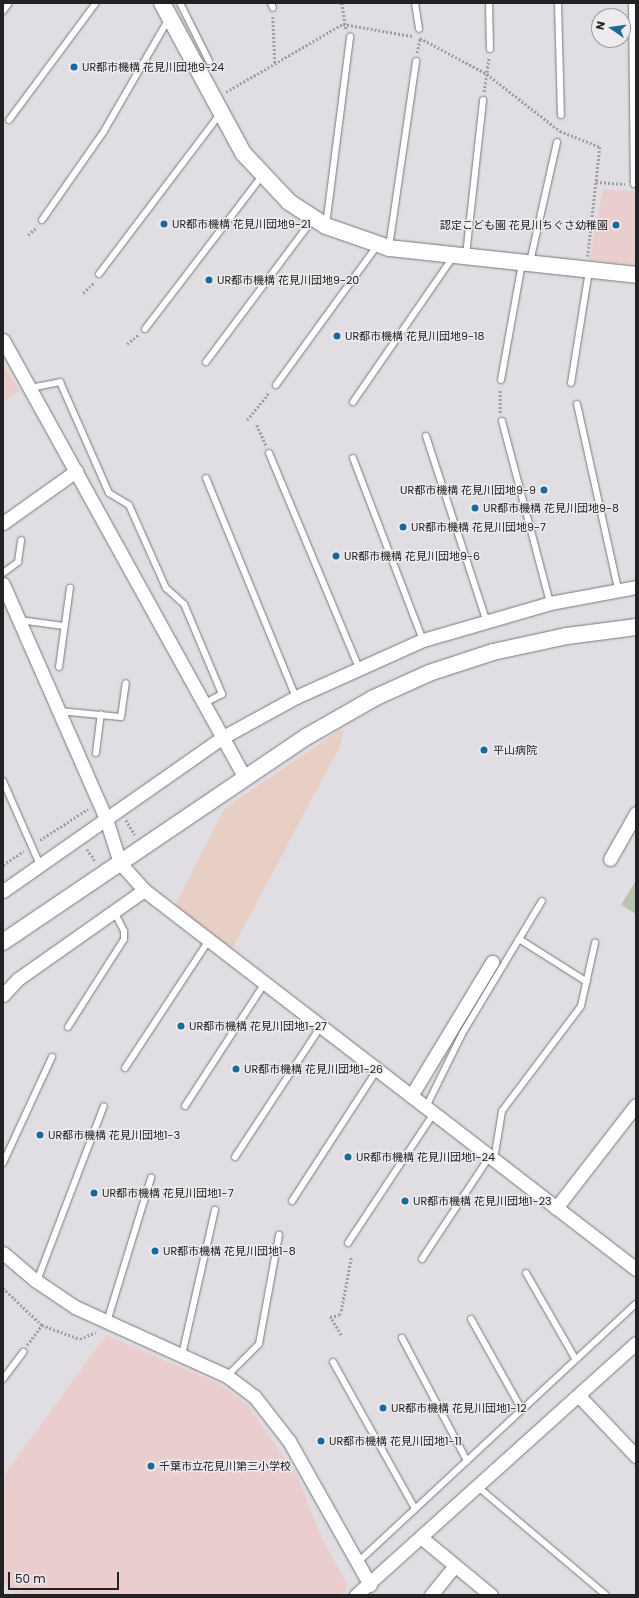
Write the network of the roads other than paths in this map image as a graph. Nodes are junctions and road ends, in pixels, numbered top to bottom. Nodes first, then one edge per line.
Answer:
1 (9, 3) edge
2 (96, 3) edge
3 (162, 3) edge
4 (180, 3) edge
5 (414, 3) edge
6 (489, 3) edge
7 (558, 3) edge
8 (632, 3) edge
9 (3, 11) edge
10 (170, 18) junction
11 (419, 29) road end
12 (350, 37) road end
13 (490, 49) road end
14 (416, 61) road end
15 (209, 62) dead end
16 (483, 100) road end
17 (217, 106) junction
18 (561, 115) road end
19 (9, 120) dead end
20 (557, 142) road end
21 (262, 176) junction
22 (634, 184) road end
23 (42, 220) dead end
24 (319, 222) junction
25 (383, 247) junction
26 (460, 256) junction
27 (526, 263) junction
28 (588, 270) junction
29 (99, 274) road end
30 (636, 275) edge
31 (145, 329) road end
32 (3, 340) edge
33 (206, 362) dead end
34 (502, 380) road end
35 (572, 383) dead end
36 (276, 385) road end
37 (30, 388) junction
38 (353, 402) dead end
39 (577, 404) dead end
40 (502, 421) road end
41 (426, 436) dead end
42 (269, 453) road end
43 (353, 458) dead end
44 (76, 471) junction
45 (206, 478) dead end
46 (3, 523) edge
47 (21, 540) dead end
48 (3, 573) edge
49 (3, 584) edge
50 (636, 587) edge
51 (70, 588) dead end
52 (618, 589) junction
53 (550, 603) junction
54 (19, 620) junction
55 (486, 620) junction
56 (64, 626) junction
57 (636, 627) edge
58 (423, 640) junction
59 (59, 667) dead end
60 (359, 668) junction
61 (126, 683) dead end
62 (296, 697) junction
63 (205, 703) junction
64 (59, 711) junction
65 (101, 714) junction
66 (223, 737) junction
67 (96, 753) dead end
68 (246, 778) junction
69 (3, 781) edge
70 (636, 813) edge
71 (106, 819) junction
72 (610, 859) dead end
73 (120, 863) junction
74 (40, 865) junction
75 (144, 890) junction
76 (3, 891) edge
77 (542, 901) dead end
78 (114, 911) junction
79 (519, 939) junction
80 (209, 940) junction
81 (3, 942) edge
82 (595, 943) dead end
83 (492, 962) dead end
84 (587, 982) junction
85 (265, 983) junction
86 (3, 995) edge
87 (321, 1026) junction
88 (68, 1027) dead end
89 (52, 1057) dead end
90 (125, 1068) dead end
91 (377, 1070) junction
92 (411, 1096) junction
93 (636, 1105) edge
94 (104, 1106) dead end
95 (185, 1106) dead end
96 (430, 1110) junction
97 (235, 1157) dead end
98 (492, 1158) junction
99 (3, 1163) edge
100 (151, 1178) dead end
101 (292, 1200) dead end
102 (556, 1208) junction
103 (214, 1210) dead end
104 (279, 1236) dead end
105 (348, 1243) dead end
106 (3, 1253) edge
107 (422, 1259) dead end
108 (636, 1269) edge
109 (526, 1273) dead end
110 (37, 1281) junction
111 (636, 1304) edge
112 (471, 1319) dead end
113 (102, 1327) junction
114 (402, 1338) dead end
115 (636, 1343) edge
116 (23, 1352) road end
117 (182, 1355) junction
118 (576, 1360) junction
119 (333, 1362) dead end
120 (227, 1376) junction
121 (3, 1379) edge
122 (579, 1396) junction
123 (522, 1410) junction
124 (636, 1456) edge
125 (467, 1461) junction
126 (478, 1487) junction
127 (415, 1509) junction
128 (423, 1539) junction
129 (358, 1562) junction
130 (454, 1565) junction
131 (370, 1585) junction
132 (356, 1595) edge
133 (431, 1595) edge
134 (491, 1595) edge
135 (606, 1595) edge

1 - 9 lane
2 - 19 lane
3 - 10 street
4 - 15 lane
5 - 11 lane
6 - 13 lane
7 - 18 lane
8 - 22 lane
10 - 17 street
10 - 23 lane
12 - 24 lane
14 - 25 lane
16 - 26 lane
17 - 21 street
17 - 29 lane
20 - 27 lane
21 - 24 street
21 - 31 lane
24 - 25 street
24 - 33 lane
25 - 26 street
25 - 36 lane
26 - 27 street
26 - 38 lane
27 - 28 street
27 - 34 lane
28 - 30 street
28 - 35 lane
32 - 37 street
37 - 44 street
37 - 63 lane
39 - 52 lane
40 - 53 lane
41 - 55 lane
42 - 60 lane
43 - 58 lane
44 - 46 street
44 - 63 street
45 - 62 lane
47 - 48 lane
49 - 54 street
50 - 52 street
51 - 56 lane
52 - 53 street
53 - 55 street
54 - 56 lane
54 - 64 street
55 - 58 street
56 - 59 lane
57 - 68 street
58 - 60 street
60 - 62 street
61 - 65 lane
62 - 66 street
63 - 66 street
64 - 65 lane
64 - 71 street
65 - 67 lane
66 - 68 street
66 - 71 street
68 - 73 street
69 - 74 lane
70 - 72 street
71 - 73 street
71 - 74 street
73 - 75 street
73 - 81 street
74 - 76 street
75 - 78 street
75 - 80 street
77 - 79 lane
78 - 86 street
78 - 88 lane
79 - 84 lane
79 - 96 lane
80 - 85 street
80 - 90 lane
82 - 84 lane
83 - 92 street
84 - 98 lane
85 - 87 street
85 - 95 lane
87 - 91 street
87 - 97 lane
89 - 99 lane
91 - 92 street
91 - 101 lane
92 - 96 street
93 - 102 street
94 - 110 lane
96 - 98 street
96 - 105 lane
98 - 102 street
98 - 107 lane
100 - 113 lane
102 - 108 street
103 - 117 lane
104 - 120 lane
106 - 110 street
109 - 118 lane
110 - 113 street
111 - 118 lane
112 - 123 lane
113 - 117 street
114 - 125 lane
115 - 122 street
116 - 121 lane
117 - 120 street
118 - 123 lane
119 - 127 lane
120 - 129 street
122 - 124 street
122 - 126 street
123 - 125 lane
125 - 127 lane
126 - 128 street
126 - 135 lane
127 - 129 lane
128 - 130 street
128 - 131 street
129 - 131 street
130 - 133 street
130 - 134 street
131 - 132 street

